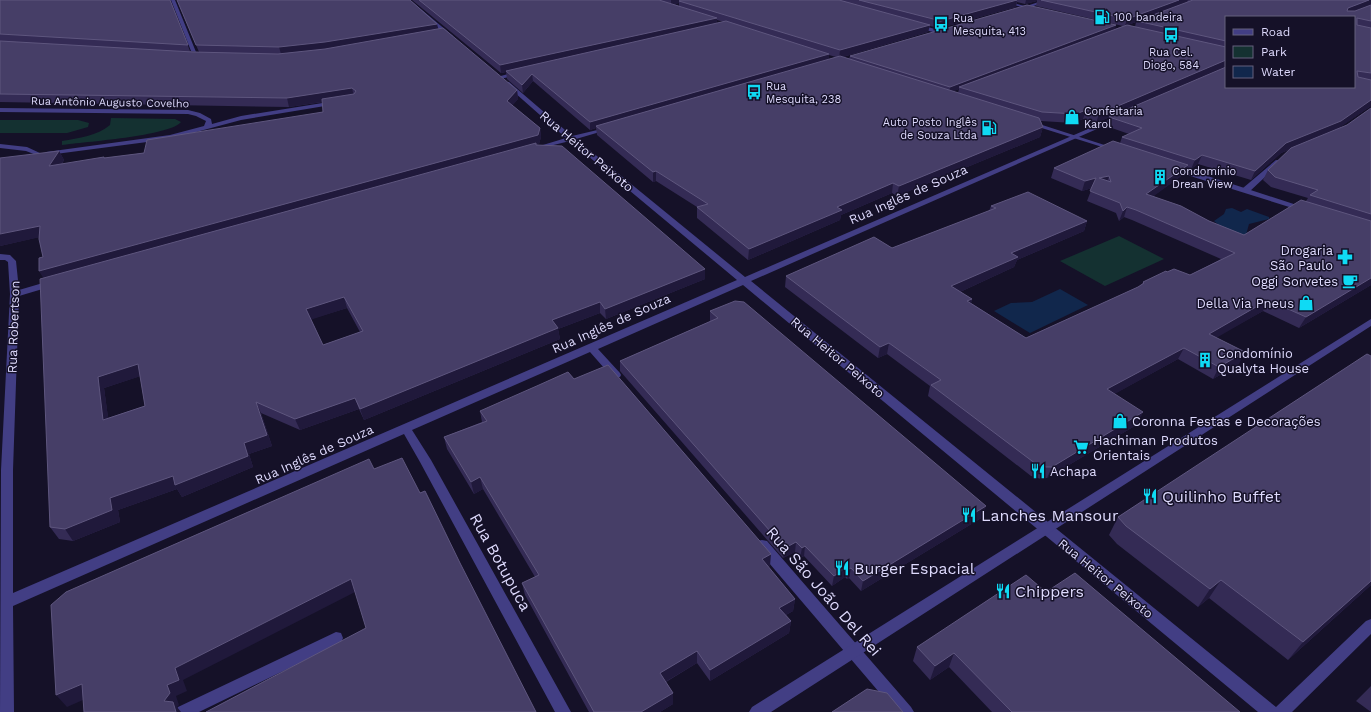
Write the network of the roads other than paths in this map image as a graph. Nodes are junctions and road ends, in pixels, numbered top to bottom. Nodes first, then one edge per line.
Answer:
1 (173, 0) edge
2 (407, 0) edge
3 (995, 0) edge
4 (1050, 0) edge
5 (1026, 7) junction
6 (1011, 11) edge
7 (1041, 11) edge
8 (910, 24) edge
9 (947, 30) edge
10 (940, 32) junction
11 (445, 33) junction
12 (438, 34) edge
13 (926, 36) edge
14 (458, 43) edge
15 (188, 56) edge
16 (196, 56) junction
17 (204, 56) edge
18 (494, 72) edge
19 (524, 72) edge
20 (500, 77) junction
21 (340, 102) edge
22 (0, 110) edge
23 (1125, 114) edge
24 (1023, 120) edge
25 (616, 126) edge
26 (206, 128) junction
27 (1075, 137) junction
28 (571, 139) junction
29 (0, 146) edge
30 (525, 152) edge
31 (1127, 153) edge
32 (39, 154) junction
33 (1284, 155) edge
34 (24, 156) edge
35 (1164, 165) edge
36 (1246, 190) junction
37 (1310, 211) edge
38 (3, 257) edge
39 (745, 280) junction
40 (60, 281) edge
41 (15, 294) junction
42 (1371, 322) edge
43 (591, 346) junction
44 (622, 383) edge
45 (406, 429) junction
46 (4, 471) edge
47 (1045, 528) junction
48 (752, 534) edge
49 (8, 602) junction
50 (1371, 625) edge
51 (336, 638) dead end
52 (853, 650) junction
53 (6, 712) edge
54 (183, 712) edge
55 (563, 712) edge
56 (757, 712) edge
57 (906, 712) edge
58 (1270, 712) edge
59 (1281, 712) edge

1 - 16 street
2 - 11 street
3 - 5 street
4 - 5 street
5 - 6 street
5 - 7 street
8 - 10 street
9 - 10 street
10 - 13 street
11 - 12 street
11 - 14 street
15 - 16 street
16 - 17 street
18 - 20 street, Rua Heitor Peixoto
19 - 20 street
20 - 28 street, Rua Heitor Peixoto
21 - 26 street
22 - 26 street, Rua Antônio Augusto Covelho
23 - 27 street, Rua Inglês de Souza
24 - 27 street
25 - 28 street
26 - 32 street
27 - 31 street
27 - 39 street, Rua Inglês de Souza
28 - 30 street
28 - 39 street, Rua Heitor Peixoto
29 - 32 street
32 - 34 street
33 - 36 street
35 - 36 street
36 - 37 street
38 - 41 street, Rua Robertson
39 - 43 street, Rua Inglês de Souza
39 - 47 street, Rua Heitor Peixoto
40 - 41 street
41 - 46 street, Rua Robertson
42 - 47 street
43 - 44 street
43 - 45 street, Rua Inglês de Souza
45 - 49 street, Rua Inglês de Souza
45 - 55 street, Rua Botupuca
46 - 49 street, Rua Robertson
47 - 52 street
47 - 58 street, Rua Heitor Peixoto
48 - 52 street, Rua São João Del Rei
49 - 53 street, Rua Robertson
50 - 59 street
51 - 54 street
52 - 56 street
52 - 57 street, Rua São João Del Rei

